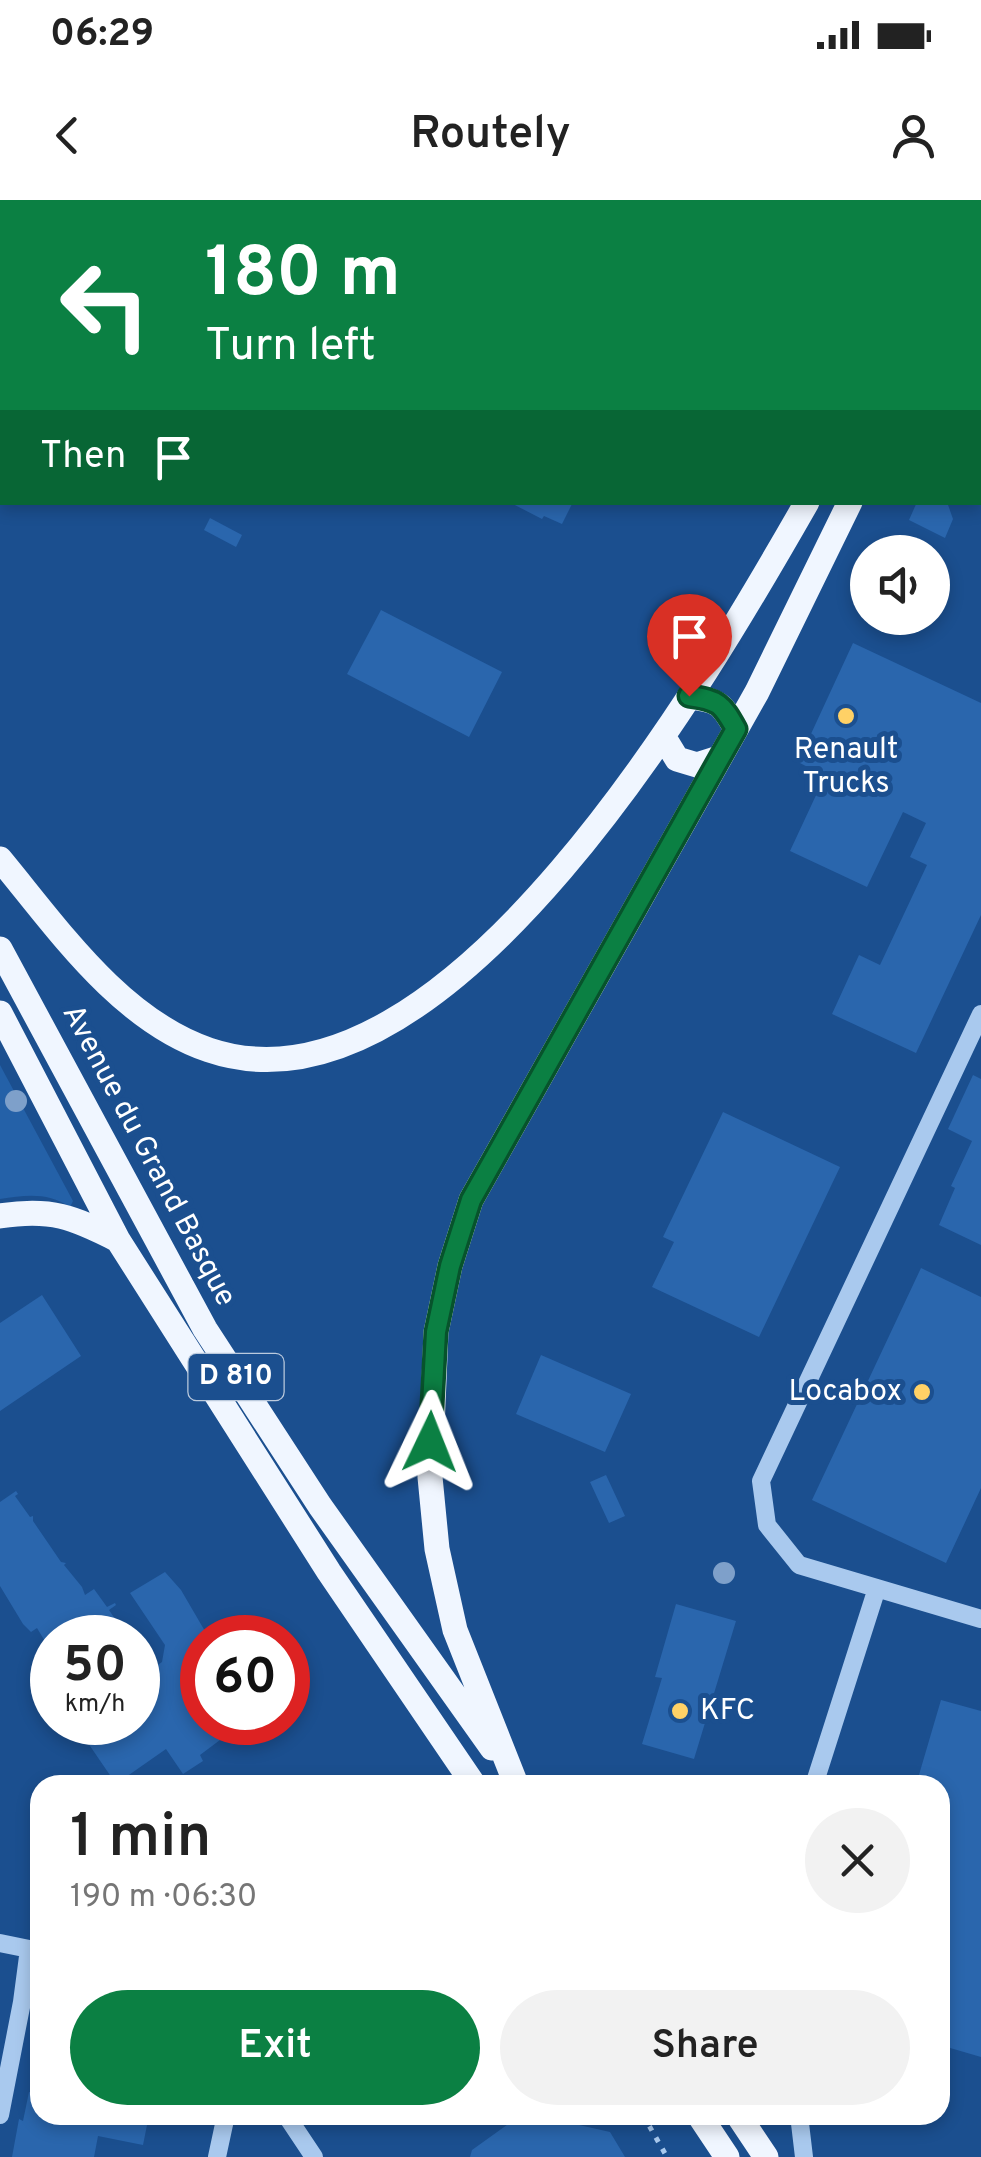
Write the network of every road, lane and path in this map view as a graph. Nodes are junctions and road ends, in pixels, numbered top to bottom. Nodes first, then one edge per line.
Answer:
1 (804, 505) edge
2 (848, 505) edge
3 (689, 696) junction
4 (736, 729) junction
5 (663, 736) junction
6 (719, 758) junction
7 (0, 859) edge
8 (0, 949) edge
9 (0, 1013) edge
10 (981, 1014) edge
11 (0, 1216) edge
12 (118, 1240) junction
13 (877, 1588) junction
14 (981, 1619) edge
15 (467, 1775) edge
16 (511, 1775) edge
17 (513, 1775) edge
18 (817, 1775) edge
19 (0, 1943) edge
20 (30, 1949) edge
21 (30, 1967) edge
22 (0, 2115) edge
23 (224, 2125) edge
24 (293, 2125) edge
25 (649, 2125) edge
26 (705, 2125) edge
27 (745, 2125) edge
28 (800, 2125) edge
29 (217, 2157) edge
30 (314, 2157) edge
31 (667, 2157) edge
32 (728, 2157) edge
33 (766, 2157) edge
34 (804, 2157) edge

1 - 3 main road
2 - 4 main road
3 - 4 main road
3 - 5 main road
4 - 6 main road
5 - 6 main road
5 - 7 main road
6 - 17 main road
8 - 16 main road, Avenue du Grand Basque / D 810
9 - 12 main road, Avenue du Grand Basque / D 810
10 - 13 street
11 - 12 main road
12 - 15 main road, Avenue du Grand Basque / D 810
13 - 14 street
13 - 18 street
19 - 20 street
21 - 22 street
23 - 29 street
24 - 30 street
25 - 31 path
26 - 32 main road
27 - 33 main road
28 - 34 street

